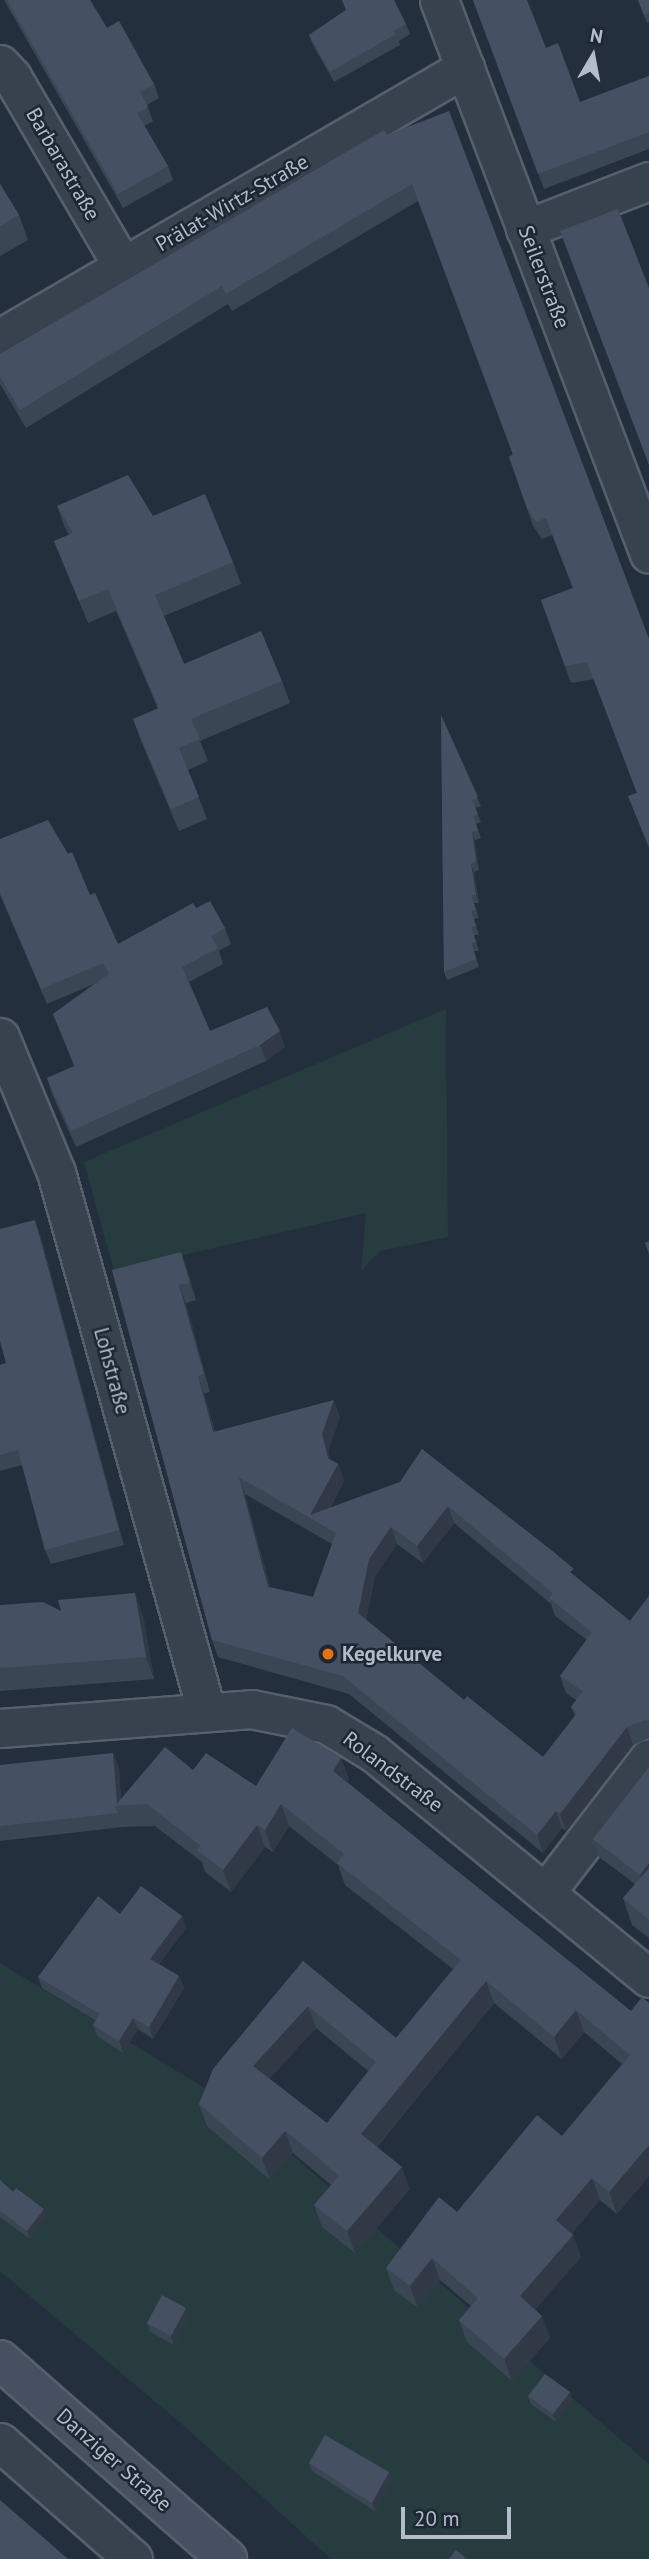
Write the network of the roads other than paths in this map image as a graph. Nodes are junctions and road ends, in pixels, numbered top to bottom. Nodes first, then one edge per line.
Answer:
1 (439, 0) edge
2 (0, 64) edge
3 (465, 68) junction
4 (649, 181) edge
5 (525, 229) junction
6 (123, 267) junction
7 (0, 338) edge
8 (649, 554) edge
9 (0, 1037) edge
10 (206, 1710) junction
11 (0, 1728) edge
12 (649, 1758) edge
13 (545, 1893) junction
14 (649, 1978) edge
15 (0, 2360) edge
16 (0, 2442) edge
17 (133, 2559) edge
18 (228, 2559) edge

1 - 3 street, Seilerstraße
2 - 6 street, Barbarastraße
3 - 5 street, Seilerstraße
3 - 6 street, Prälat-Wirtz-Straße
4 - 5 street
5 - 8 street, Seilerstraße
6 - 7 street, Prälat-Wirtz-Straße
9 - 10 street, Lohstraße
10 - 11 street, Rolandstraße
10 - 13 street, Rolandstraße
12 - 13 street
13 - 14 street, Rolandstraße
15 - 18 main road, Danziger Straße
16 - 17 street

